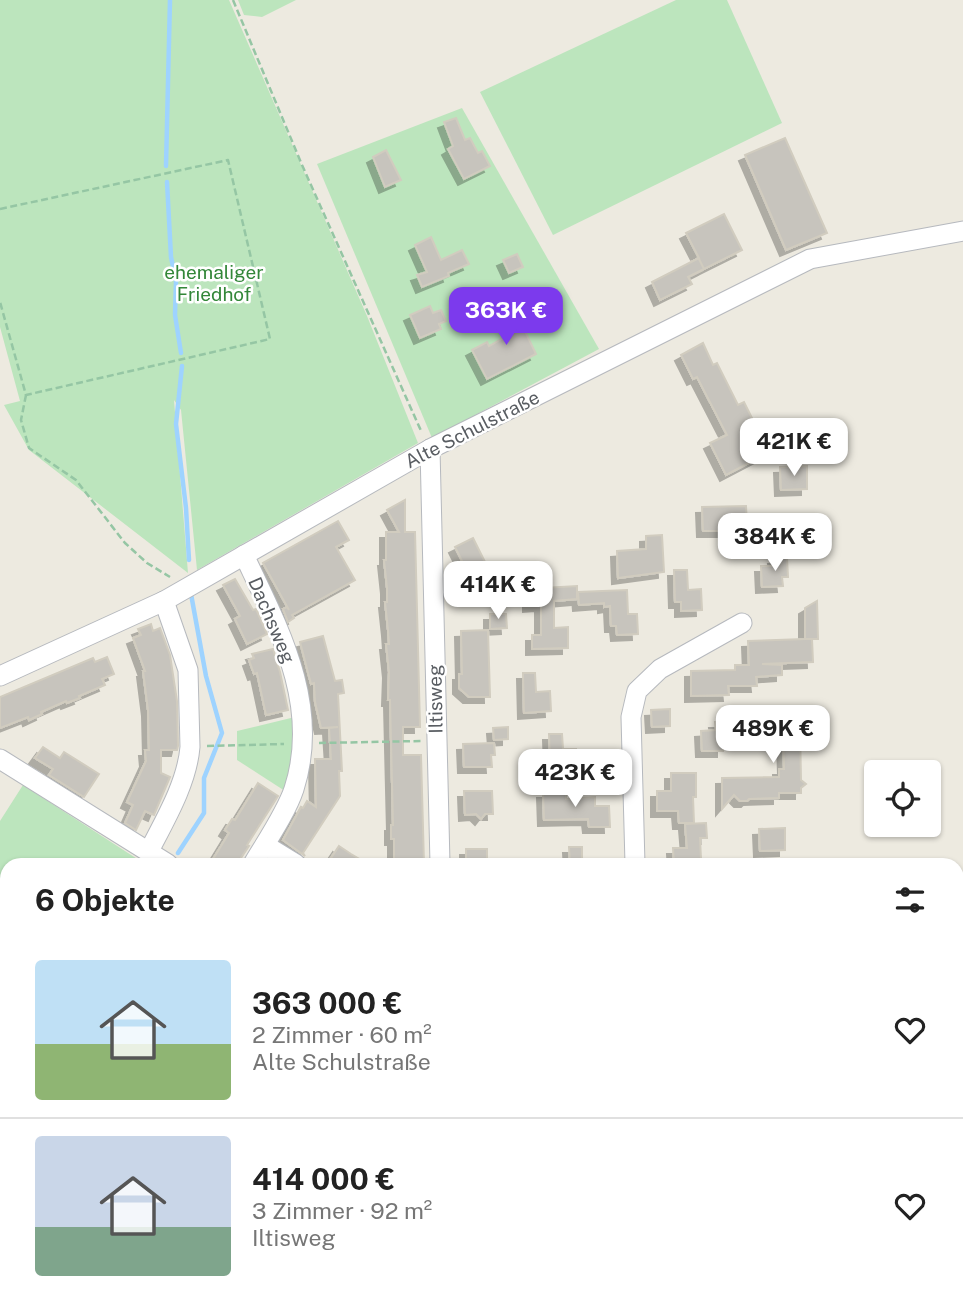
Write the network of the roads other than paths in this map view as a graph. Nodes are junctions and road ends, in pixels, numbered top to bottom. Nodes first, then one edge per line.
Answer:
1 (963, 230) edge
2 (430, 449) junction
3 (244, 555) junction
4 (164, 601) junction
5 (742, 623) dead end
6 (0, 676) edge
7 (0, 759) edge
8 (265, 845) junction
9 (149, 851) junction
10 (159, 858) edge
11 (257, 858) edge
12 (286, 858) edge
13 (440, 858) edge
14 (635, 858) edge

1 - 2 street, Alte Schulstraße
2 - 3 street, Alte Schulstraße
2 - 13 street, Iltisweg
3 - 4 street, Alte Schulstraße
3 - 8 street, Dachsweg
4 - 6 street, Alte Schulstraße
4 - 9 street
5 - 14 street
7 - 9 street
8 - 11 street, Dachsweg
8 - 12 street
9 - 10 street

